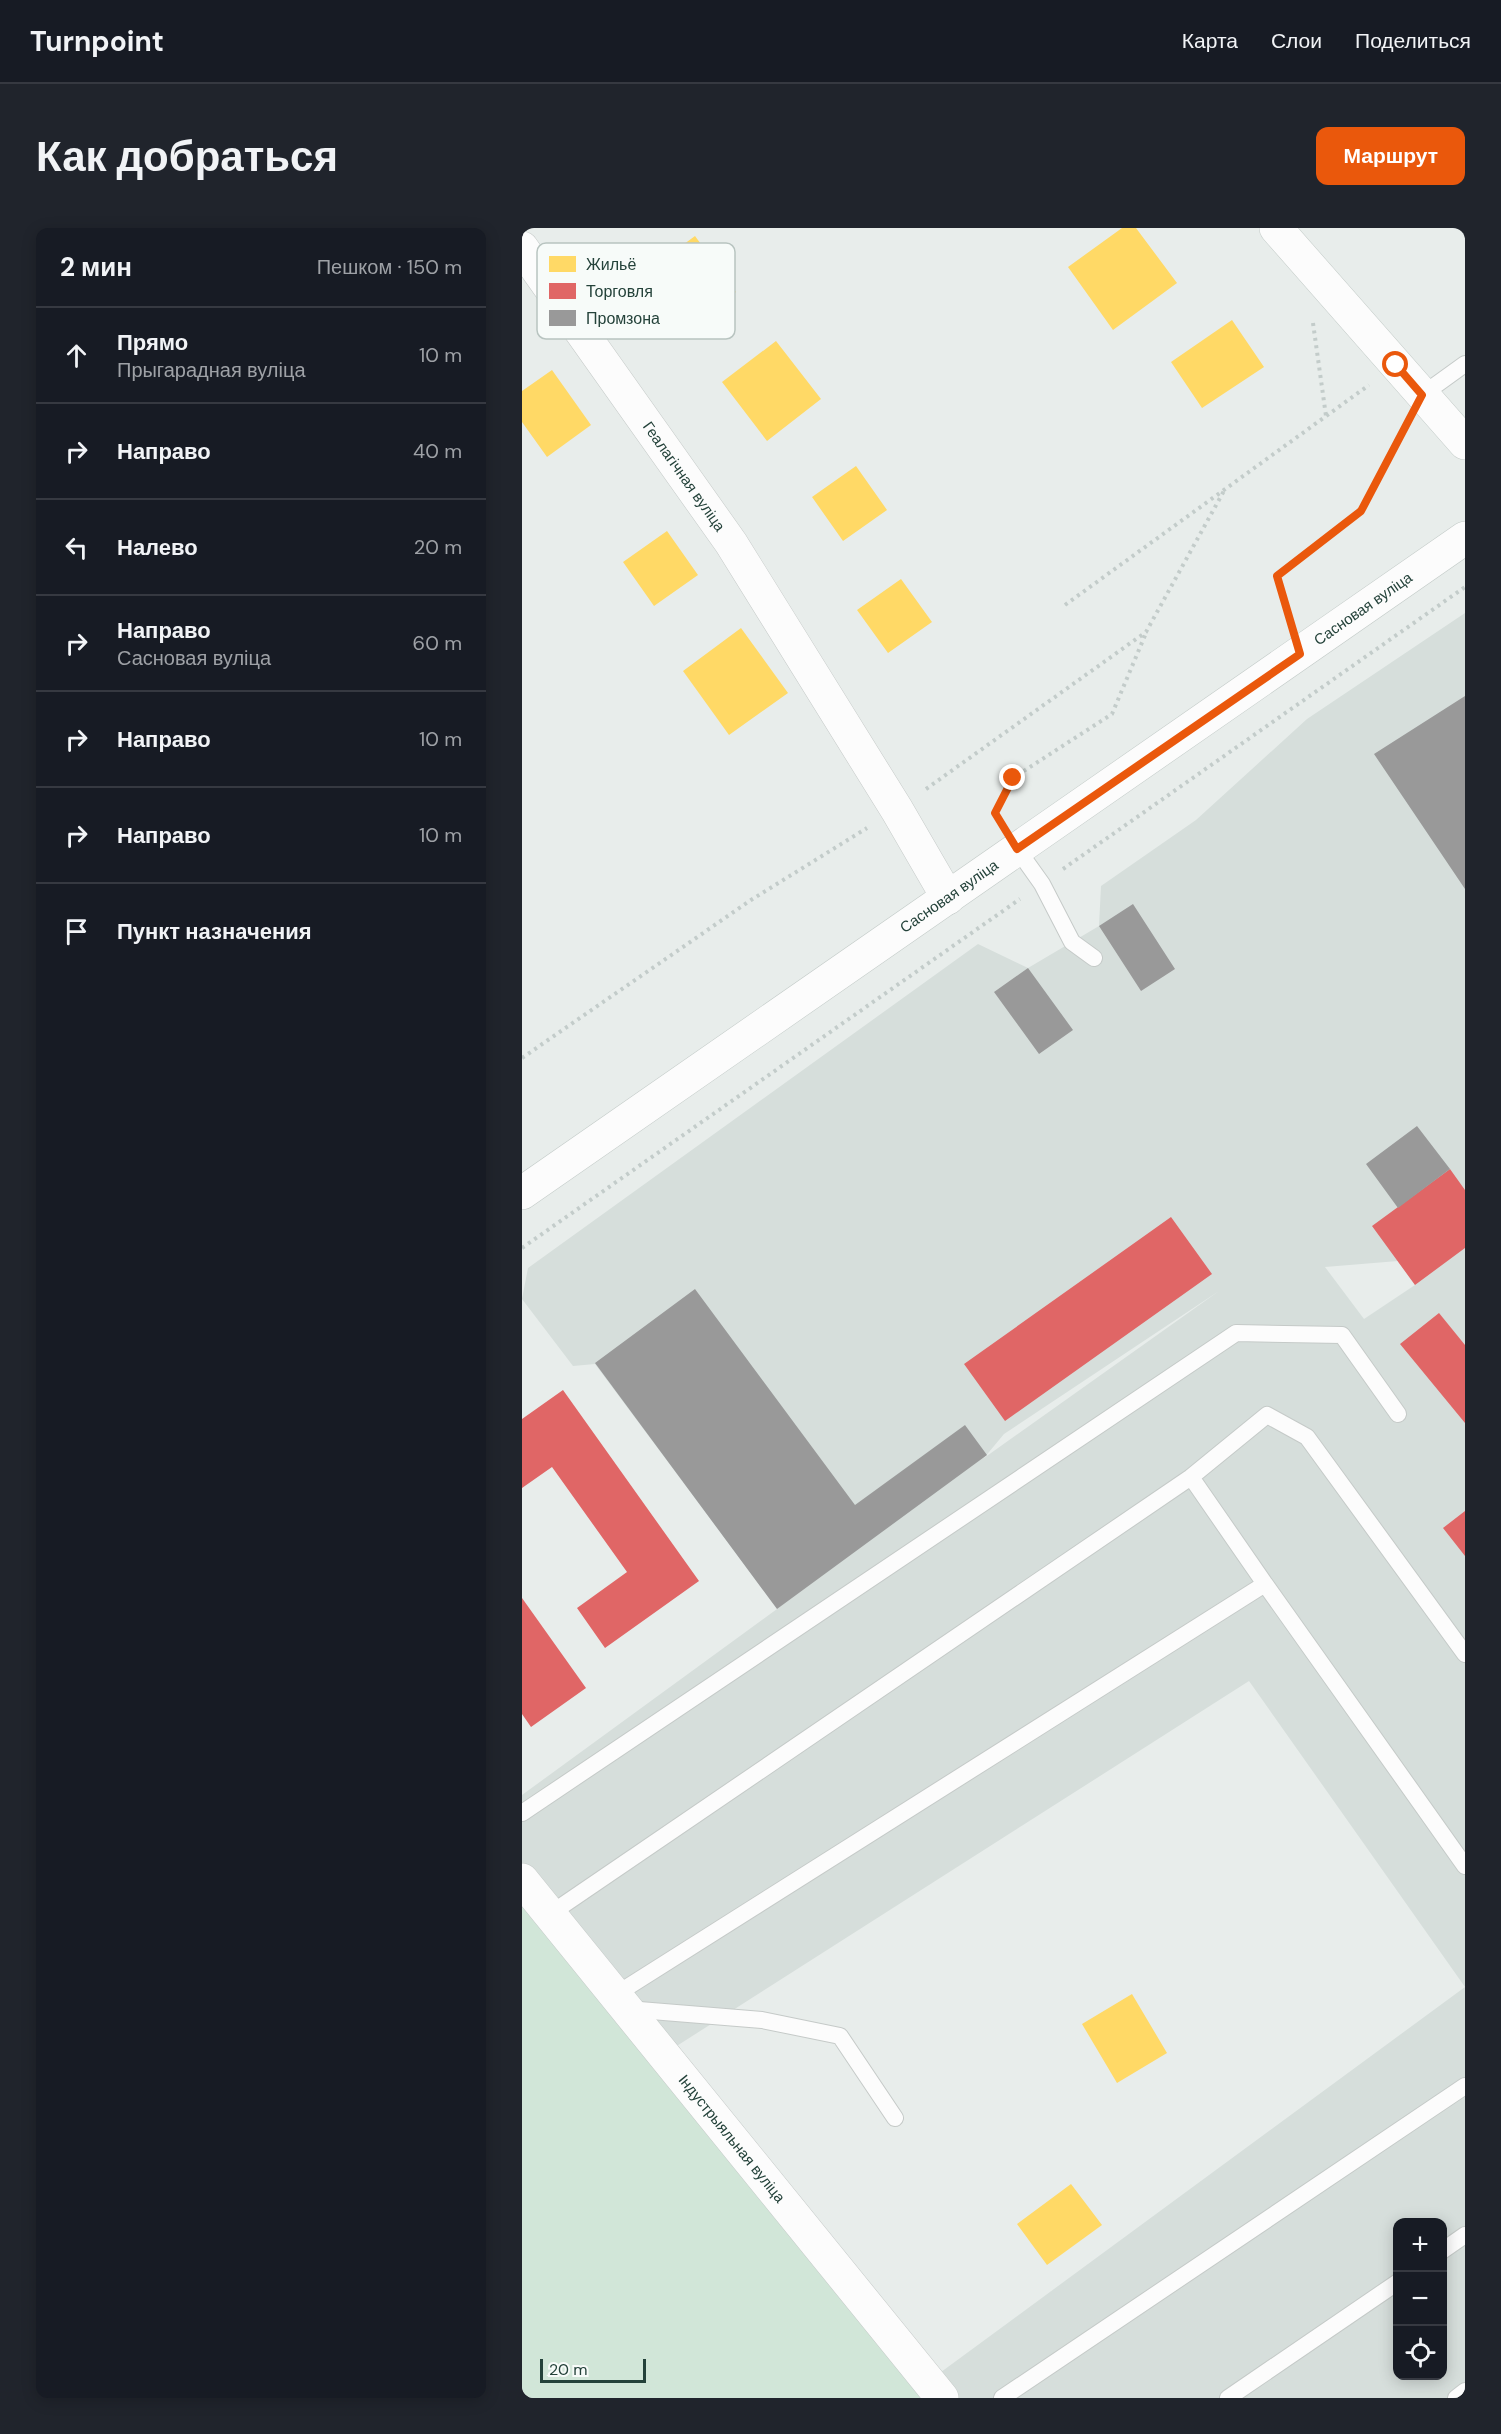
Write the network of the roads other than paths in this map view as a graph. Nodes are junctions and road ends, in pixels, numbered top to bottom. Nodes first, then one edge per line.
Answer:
1 (1276, 228) edge
2 (522, 248) edge
3 (537, 269) edge
4 (586, 339) edge
5 (1465, 364) edge
6 (1422, 395) junction
7 (1465, 443) edge
8 (1465, 538) edge
9 (1017, 849) junction
10 (948, 898) junction
11 (1094, 958) dead end
12 (522, 1193) edge
13 (1398, 1414) dead end
14 (1191, 1477) junction
15 (1265, 1584) junction
16 (1465, 1654) edge
17 (522, 1813) edge
18 (1465, 1866) edge
19 (522, 1880) edge
20 (550, 1914) junction
21 (621, 2002) junction
22 (1465, 2086) edge
23 (895, 2118) dead end
24 (1465, 2235) edge
25 (1447, 2248) edge
26 (1393, 2285) edge
27 (1465, 2391) edge
28 (942, 2398) edge
29 (1002, 2398) edge
30 (1228, 2398) edge
31 (1455, 2398) edge

1 - 6 street
2 - 3 street, Геалагічная вуліца
4 - 10 street, Геалагічная вуліца
5 - 6 lane
6 - 7 street
8 - 9 street, Сасновая вуліца
9 - 10 street, Сасновая вуліца
9 - 11 lane
10 - 12 street, Сасновая вуліца
13 - 17 lane
14 - 15 lane
14 - 16 lane
14 - 20 lane
15 - 18 lane
15 - 21 lane
19 - 20 street, Індустрыяльная вуліца
20 - 21 street, Індустрыяльная вуліца
21 - 23 lane
21 - 28 street, Індустрыяльная вуліца
22 - 29 lane
24 - 25 lane
26 - 30 lane
27 - 31 lane

